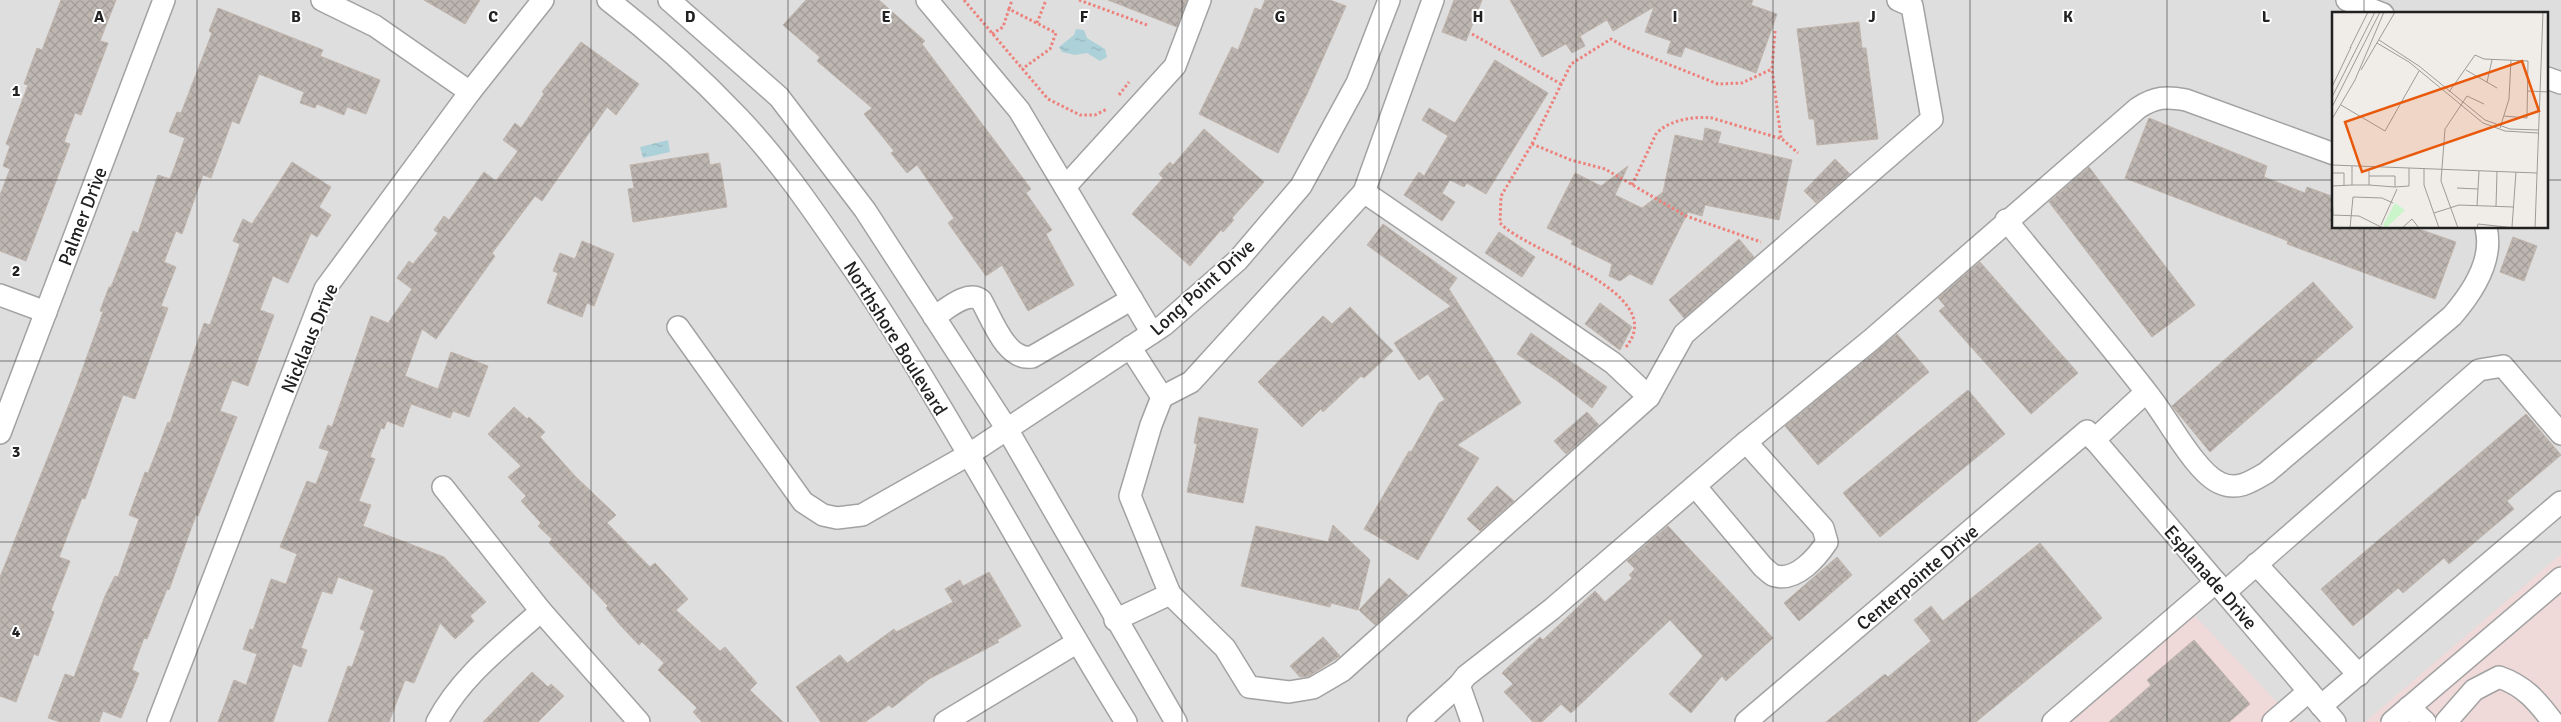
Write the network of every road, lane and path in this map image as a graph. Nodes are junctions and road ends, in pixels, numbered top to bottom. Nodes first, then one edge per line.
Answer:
1 (164, 0) edge
2 (322, 0) edge
3 (543, 0) edge
4 (608, 0) edge
5 (927, 0) edge
6 (964, 0) edge
7 (1012, 0) edge
8 (1046, 0) edge
9 (1079, 0) edge
10 (1200, 0) edge
11 (1389, 0) edge
12 (1433, 0) edge
13 (1898, 0) edge
14 (2347, 0) edge
15 (674, 1) edge
16 (1009, 9) junction
17 (2377, 12) edge
18 (1037, 23) junction
19 (1147, 25) dead end
20 (1775, 31) dead end
21 (992, 34) junction
22 (1472, 34) dead end
23 (1022, 69) junction
24 (1772, 69) junction
25 (2548, 78) edge
26 (1129, 82) dead end
27 (2561, 83) edge
28 (1561, 84) junction
29 (470, 92) junction
30 (1118, 96) dead end
31 (1112, 103) dead end
32 (1782, 139) junction
33 (1532, 144) junction
34 (1798, 153) dead end
35 (2332, 153) edge
36 (1632, 185) junction
37 (1065, 187) junction
38 (1364, 192) junction
39 (2006, 220) junction
40 (2486, 229) edge
41 (1780, 251) junction
42 (0, 295) edge
43 (1132, 299) junction
44 (46, 312) junction
45 (934, 316) junction
46 (678, 327) dead end
47 (1152, 333) junction
48 (1130, 348) junction
49 (1612, 363) junction
50 (2146, 392) junction
51 (1649, 396) junction
52 (1162, 397) junction
53 (1006, 429) junction
54 (0, 433) edge
55 (2561, 434) edge
56 (2091, 436) junction
57 (1746, 442) junction
58 (968, 455) junction
59 (1695, 486) junction
60 (443, 487) dead end
61 (2561, 502) edge
62 (2256, 564) junction
63 (2561, 578) edge
64 (2220, 587) junction
65 (1170, 594) junction
66 (541, 611) junction
67 (1115, 620) junction
68 (1076, 643) junction
69 (2360, 675) junction
70 (1459, 686) junction
71 (2315, 698) junction
72 (2409, 708) junction
73 (158, 722) edge
74 (437, 722) edge
75 (639, 722) edge
76 (945, 722) edge
77 (1126, 722) edge
78 (1176, 722) edge
79 (1418, 722) edge
80 (1472, 722) edge
81 (1746, 722) edge
82 (2053, 722) edge
83 (2273, 722) edge
84 (2335, 722) edge
85 (2392, 722) edge
86 (2425, 722) edge
87 (2446, 722) edge
88 (2553, 722) edge

1 - 44 street, Palmer Drive
2 - 29 street
3 - 29 street, Nicklaus Drive
4 - 58 street, Northshore Boulevard
5 - 37 street
6 - 21 path
7 - 16 path
8 - 18 path
9 - 19 path
10 - 37 street
11 - 47 street, Long Point Drive
12 - 38 street
13 - 41 street
14 - 17 street
15 - 45 street
16 - 18 path
16 - 21 path
18 - 23 path
20 - 24 path
21 - 23 path
22 - 28 path
23 - 31 path
24 - 28 path
24 - 32 path
25 - 27 street
26 - 30 path
28 - 33 path
29 - 73 street, Nicklaus Drive
32 - 34 path
32 - 36 path
33 - 36 path
33 - 49 path
35 - 39 street
36 - 41 path
37 - 43 street
38 - 49 street
38 - 52 street
39 - 50 street
39 - 57 street
40 - 50 street
41 - 51 street
42 - 44 street
43 - 45 street
43 - 47 street
44 - 54 street, Palmer Drive
45 - 53 street
46 - 58 street, Long Point Drive
47 - 48 street, Long Point Drive
48 - 52 street
48 - 53 street, Long Point Drive
49 - 51 street
50 - 56 street, Centerpointe Drive
51 - 65 street
52 - 65 street
53 - 58 street, Long Point Drive
53 - 67 street
55 - 62 street
56 - 64 street, Esplanade Drive
56 - 81 street, Centerpointe Drive
57 - 59 street
57 - 59 street
58 - 68 street, Northshore Boulevard
59 - 70 street
60 - 66 street
61 - 69 street
62 - 64 street
62 - 69 street
63 - 72 street
64 - 71 street, Esplanade Drive
64 - 82 street
65 - 67 street
66 - 74 street
66 - 75 street
67 - 78 street
68 - 76 street
68 - 77 street, Northshore Boulevard
69 - 71 street
70 - 79 street
70 - 80 street
71 - 83 street
71 - 84 street, Esplanade Drive
72 - 85 street
72 - 86 street
87 - 88 street

